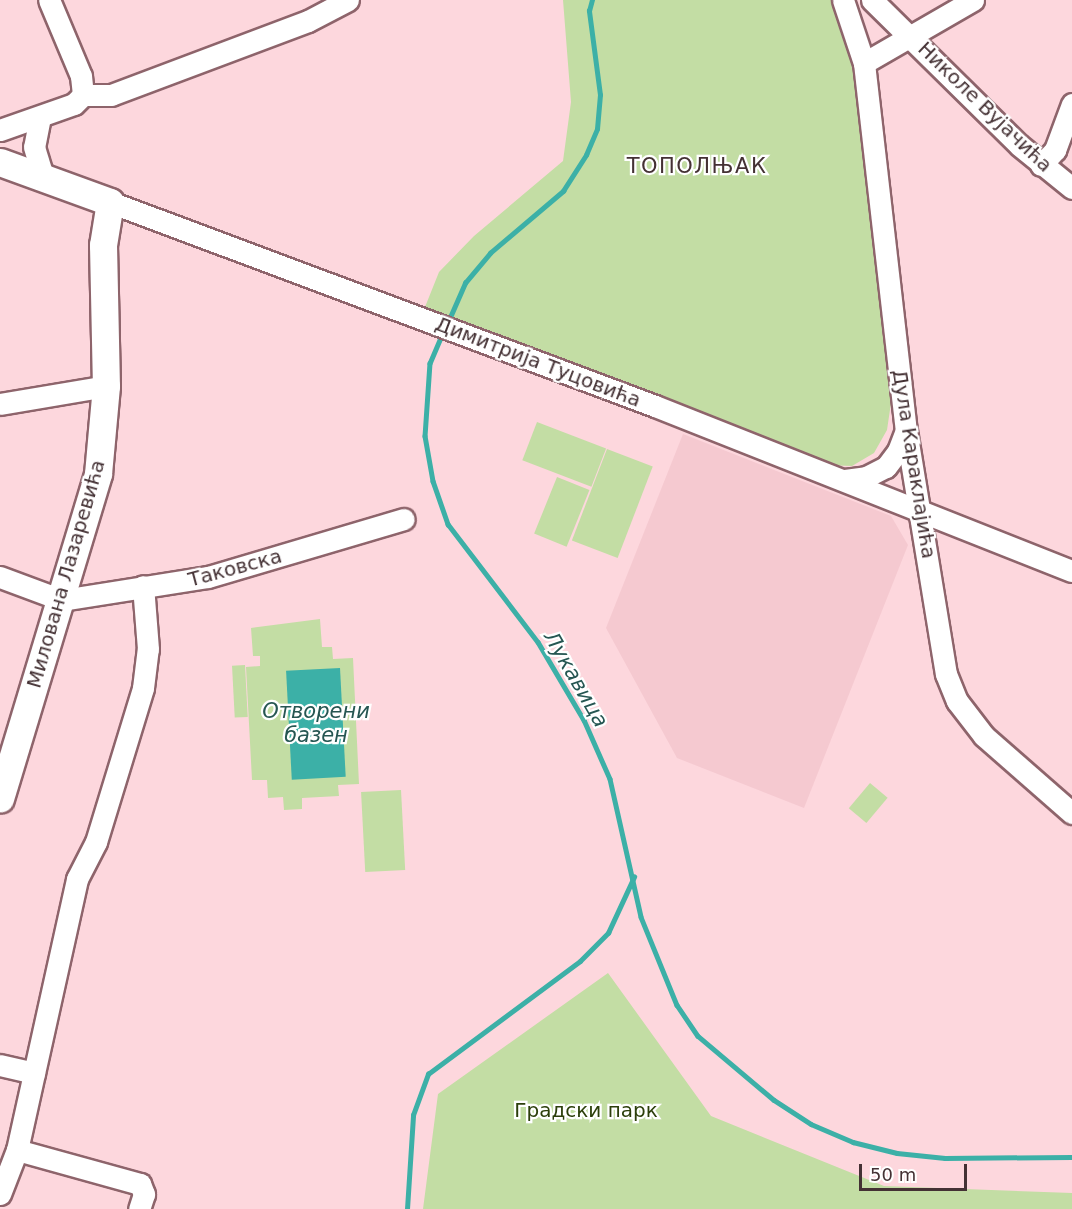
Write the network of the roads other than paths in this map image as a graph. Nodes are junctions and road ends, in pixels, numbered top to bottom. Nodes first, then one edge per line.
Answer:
1 (49, 0) edge
2 (348, 0) edge
3 (843, 0) edge
4 (872, 0) edge
5 (973, 0) edge
6 (914, 38) junction
7 (864, 63) junction
8 (83, 95) junction
9 (1072, 104) edge
10 (43, 118) junction
11 (0, 130) edge
12 (0, 144) edge
13 (0, 162) edge
14 (1041, 165) junction
15 (44, 179) junction
16 (1072, 188) edge
17 (110, 202) junction
18 (106, 386) junction
19 (0, 404) edge
20 (906, 430) junction
21 (843, 481) junction
22 (922, 509) junction
23 (404, 519) dead end
24 (1072, 571) edge
25 (0, 577) edge
26 (143, 586) junction
27 (62, 600) junction
28 (0, 799) edge
29 (1072, 813) edge
30 (0, 1065) edge
31 (34, 1073) junction
32 (17, 1150) junction
33 (0, 1194) edge
34 (139, 1209) edge

1 - 8 street
2 - 8 street
3 - 7 street, Дула Караклајића
4 - 6 street
5 - 6 street
6 - 7 street, Николе Вујачића
6 - 14 street, Николе Вујачића
7 - 20 street, Дула Караклајића
8 - 10 street
9 - 14 street
10 - 11 street
10 - 12 street
10 - 15 street
13 - 15 main road, Димитрија Туцовића
14 - 16 street, Николе Вујачића
15 - 17 main road, Димитрија Туцовића
17 - 18 main road, Милована Лазаревића
17 - 21 street, Димитрија Туцовића
18 - 19 street
18 - 27 main road, Милована Лазаревића
20 - 21 street
20 - 22 street, Дула Караклајића
21 - 22 street, Димитрија Туцовића
22 - 24 street, Димитрија Туцовића
22 - 29 street, Дула Караклајића
23 - 26 street, Таковска
25 - 27 street
26 - 27 street, Таковска
26 - 31 street
27 - 28 main road, Милована Лазаревића
30 - 31 street
31 - 32 street
32 - 33 street
32 - 34 street

